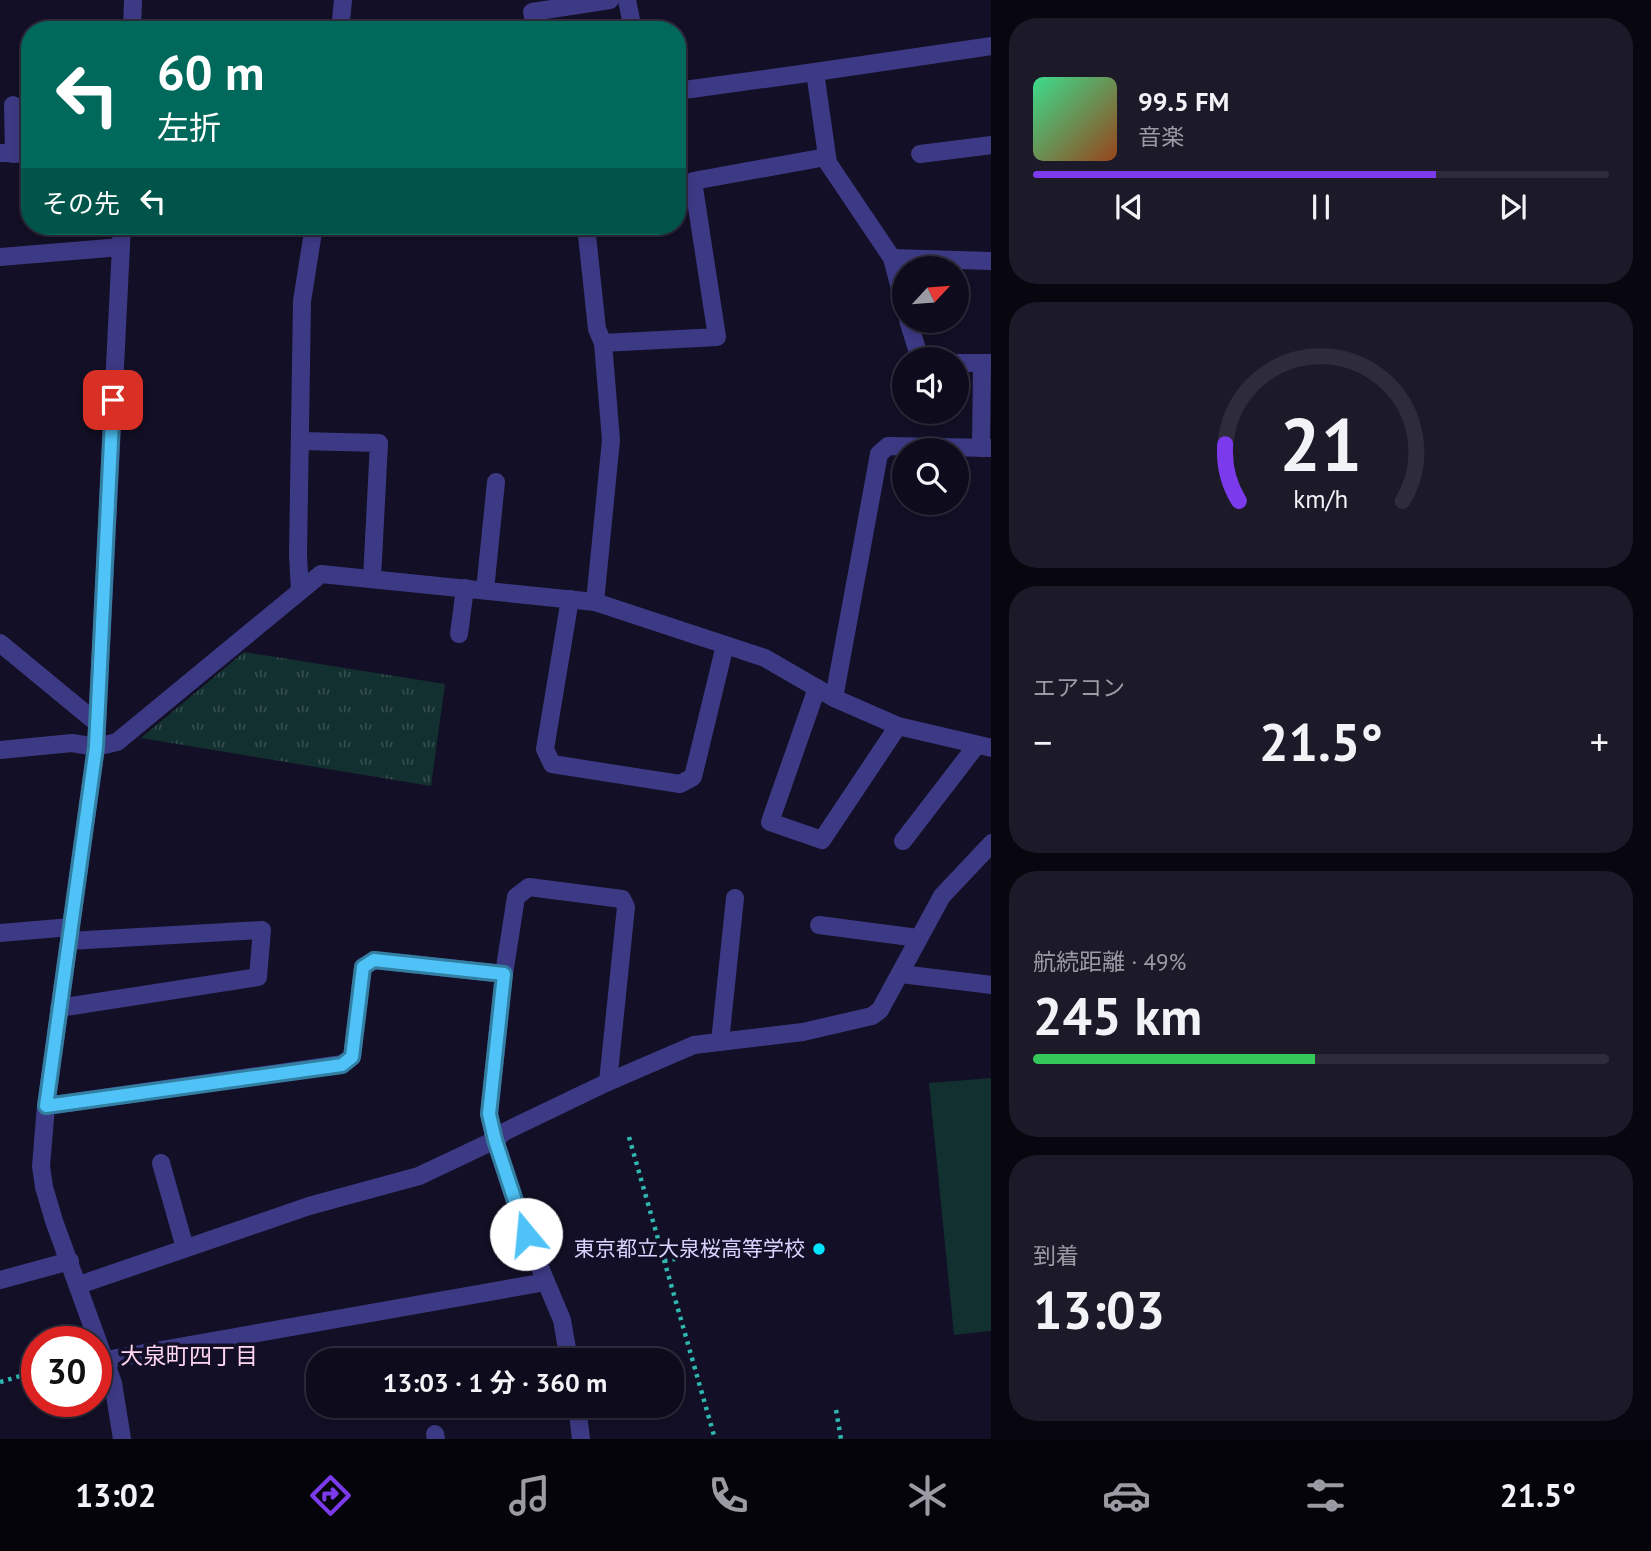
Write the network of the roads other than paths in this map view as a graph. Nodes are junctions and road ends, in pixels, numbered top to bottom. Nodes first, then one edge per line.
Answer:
1 (133, 0) edge
2 (343, 0) edge
3 (610, 0) edge
4 (627, 0) edge
5 (132, 21) edge
6 (341, 21) edge
7 (534, 21) edge
8 (631, 21) edge
9 (991, 46) edge
10 (815, 72) junction
11 (686, 90) edge
12 (13, 105) dead end
13 (991, 145) edge
14 (14, 154) edge
15 (920, 154) dead end
16 (827, 157) junction
17 (122, 235) edge
18 (313, 235) edge
19 (587, 235) edge
20 (121, 247) junction
21 (0, 257) edge
22 (892, 258) edge
23 (970, 260) edge
24 (991, 261) edge
25 (603, 343) junction
26 (969, 363) edge
27 (987, 363) edge
28 (301, 441) junction
29 (986, 448) edge
30 (496, 482) dead end
31 (372, 579) junction
32 (465, 589) junction
33 (485, 590) junction
34 (300, 591) junction
35 (570, 599) junction
36 (595, 602) junction
37 (459, 634) dead end
38 (0, 643) edge
39 (724, 645) junction
40 (817, 688) junction
41 (834, 698) junction
42 (97, 723) junction
43 (898, 726) junction
44 (96, 747) junction
45 (984, 747) edge
46 (0, 750) edge
47 (903, 841) dead end
48 (991, 843) edge
49 (971, 863) junction
50 (991, 865) edge
51 (736, 898) dead end
52 (819, 925) dead end
53 (0, 933) edge
54 (70, 934) junction
55 (918, 938) junction
56 (504, 974) junction
57 (901, 974) junction
58 (991, 985) edge
59 (59, 1008) junction
60 (720, 1042) junction
61 (608, 1082) junction
62 (46, 1106) junction
63 (495, 1140) junction
64 (160, 1163) dead end
65 (185, 1248) junction
66 (70, 1261) junction
67 (0, 1280) edge
68 (546, 1282) junction
69 (79, 1285) junction
70 (93, 1326) edge
71 (567, 1348) edge
72 (112, 1359) edge
73 (112, 1384) edge
74 (579, 1418) edge
75 (122, 1439) edge
76 (581, 1439) edge

1 - 5 street
2 - 6 street
3 - 7 street
4 - 8 street
9 - 10 street
10 - 11 street
10 - 16 street
12 - 14 street
13 - 15 street
16 - 22 street
16 - 25 street
17 - 20 street
18 - 28 street
19 - 25 street
20 - 21 street
20 - 42 street
23 - 24 street
25 - 36 street
26 - 27 street
27 - 29 street
28 - 31 street
28 - 34 street
29 - 41 street
30 - 33 street
31 - 32 street
31 - 34 street
32 - 33 street
32 - 37 street
33 - 35 street
34 - 44 street
35 - 36 street
35 - 39 street
36 - 39 street
38 - 42 street
39 - 40 street
40 - 41 street
40 - 43 street
41 - 43 street
42 - 44 street
43 - 45 street
44 - 46 street
44 - 54 street
45 - 47 street
48 - 49 street
49 - 50 street
49 - 55 street
51 - 60 street
52 - 55 street
53 - 54 street
54 - 59 street
54 - 59 street
55 - 57 street
56 - 61 street
56 - 62 street
56 - 63 street
57 - 58 street
57 - 60 street
59 - 62 street
60 - 61 street
61 - 63 street
62 - 66 street
63 - 65 street
63 - 68 street
64 - 65 street
65 - 69 street
66 - 67 street
66 - 69 street
68 - 71 street
68 - 72 street
69 - 70 street
73 - 75 street
74 - 76 street

